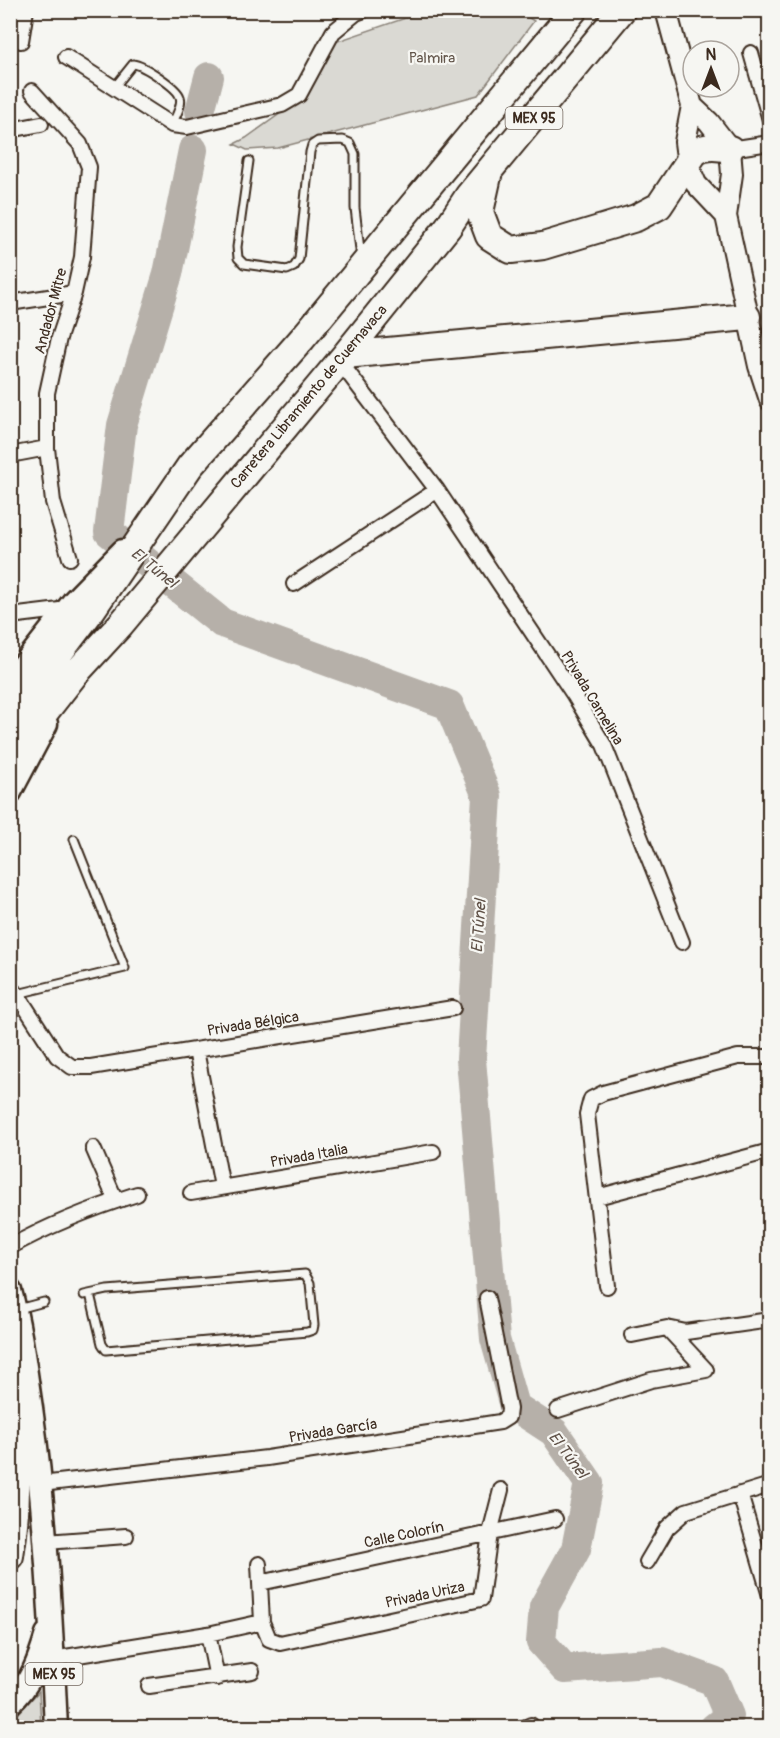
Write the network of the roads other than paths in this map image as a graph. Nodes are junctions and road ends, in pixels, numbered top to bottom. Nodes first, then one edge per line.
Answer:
1 (26, 10) edge
2 (364, 10) edge
3 (574, 10) edge
4 (622, 10) edge
5 (669, 18) edge
6 (21, 41) dead end
7 (752, 53) dead end
8 (66, 57) dead end
9 (113, 89) junction
10 (32, 91) dead end
11 (692, 106) junction
12 (770, 120) edge
13 (41, 124) dead end
14 (172, 125) junction
15 (10, 129) edge
16 (770, 143) edge
17 (730, 149) junction
18 (249, 161) dead end
19 (688, 165) junction
20 (489, 172) junction
21 (726, 216) junction
22 (362, 266) junction
23 (74, 293) junction
24 (10, 303) edge
25 (747, 317) junction
26 (342, 359) junction
27 (764, 364) edge
28 (770, 400) edge
29 (47, 448) junction
30 (10, 455) edge
31 (437, 490) junction
32 (70, 558) dead end
33 (294, 584) dead end
34 (78, 607) junction
35 (10, 616) edge
36 (75, 674) junction
37 (10, 682) edge
38 (10, 718) edge
39 (10, 757) edge
40 (10, 792) edge
41 (74, 839) dead end
42 (682, 942) dead end
43 (14, 992) edge
44 (453, 1008) dead end
45 (196, 1050) junction
46 (770, 1057) edge
47 (93, 1148) dead end
48 (770, 1151) edge
49 (433, 1152) dead end
50 (222, 1188) junction
51 (191, 1193) dead end
52 (137, 1194) dead end
53 (597, 1197) junction
54 (116, 1201) junction
55 (10, 1247) edge
56 (607, 1286) dead end
57 (87, 1294) joint
58 (488, 1298) dead end
59 (13, 1300) edge
60 (44, 1302) dead end
61 (770, 1320) edge
62 (667, 1328) junction
63 (632, 1335) dead end
64 (10, 1408) edge
65 (558, 1410) dead end
66 (41, 1484) junction
67 (770, 1485) edge
68 (501, 1490) dead end
69 (740, 1494) junction
70 (555, 1519) dead end
71 (490, 1533) junction
72 (126, 1536) dead end
73 (46, 1542) junction
74 (10, 1556) edge
75 (647, 1562) dead end
76 (259, 1564) dead end
77 (260, 1583) junction
78 (770, 1596) edge
79 (51, 1621) junction
80 (262, 1622) junction
81 (208, 1634) junction
82 (53, 1659) junction
83 (252, 1671) dead end
84 (217, 1677) junction
85 (149, 1686) dead end
86 (10, 1702) edge
87 (56, 1728) edge

1 - 6 street
2 - 14 street
3 - 22 highway, MEX 95
4 - 20 highway, Carretera Libramiento de Cuernavaca / MEX 95
5 - 11 main road
7 - 12 street
8 - 9 street
9 - 14 street
9 - 14 lane
10 - 23 street, Andador Mitre
11 - 17 main road
11 - 19 main road
13 - 15 street
16 - 17 street
17 - 19 highway
17 - 21 main road
18 - 22 lane
19 - 20 highway
19 - 21 main road
20 - 26 highway, Carretera Libramiento de Cuernavaca / MEX 95
21 - 25 main road
22 - 34 highway, MEX 95
23 - 24 street
23 - 29 street, Andador Mitre
25 - 26 highway
25 - 27 main road
26 - 31 street, Privada Camelina
26 - 36 highway, Carretera Libramiento de Cuernavaca / MEX 95
27 - 28 main road
29 - 30 street
29 - 32 street, Andador Mitre
31 - 33 street
31 - 42 street, Privada Camelina
34 - 35 street
34 - 37 main road
34 - 38 highway
36 - 39 highway
36 - 40 main road, Carretera Libramiento de Cuernavaca / MEX 95
41 - 43 lane
43 - 45 street
44 - 45 street, Privada Bélgica
45 - 50 street, Privada Bélgica
46 - 53 street
47 - 54 street
48 - 53 street
49 - 50 street, Privada Italia
50 - 51 street, Privada Italia
52 - 54 street
53 - 56 street
54 - 55 street
57 - 57 lane
58 - 66 street, Privada García
59 - 60 lane
59 - 66 main road, MEX 95
61 - 62 street
62 - 63 street
62 - 65 street
64 - 74 highway
66 - 73 main road, MEX 95
67 - 69 street
68 - 71 street, Privada Uriza
69 - 75 street
69 - 78 street
70 - 71 street, Calle Colorín
71 - 77 street, Calle Colorín
71 - 80 street, Privada Uriza
72 - 73 street
73 - 79 main road, MEX 95
76 - 77 street
77 - 80 street
79 - 82 main road, MEX 95
79 - 86 main road
80 - 81 street
81 - 82 street
81 - 84 street
82 - 87 main road, MEX 95
83 - 84 street
84 - 85 street

